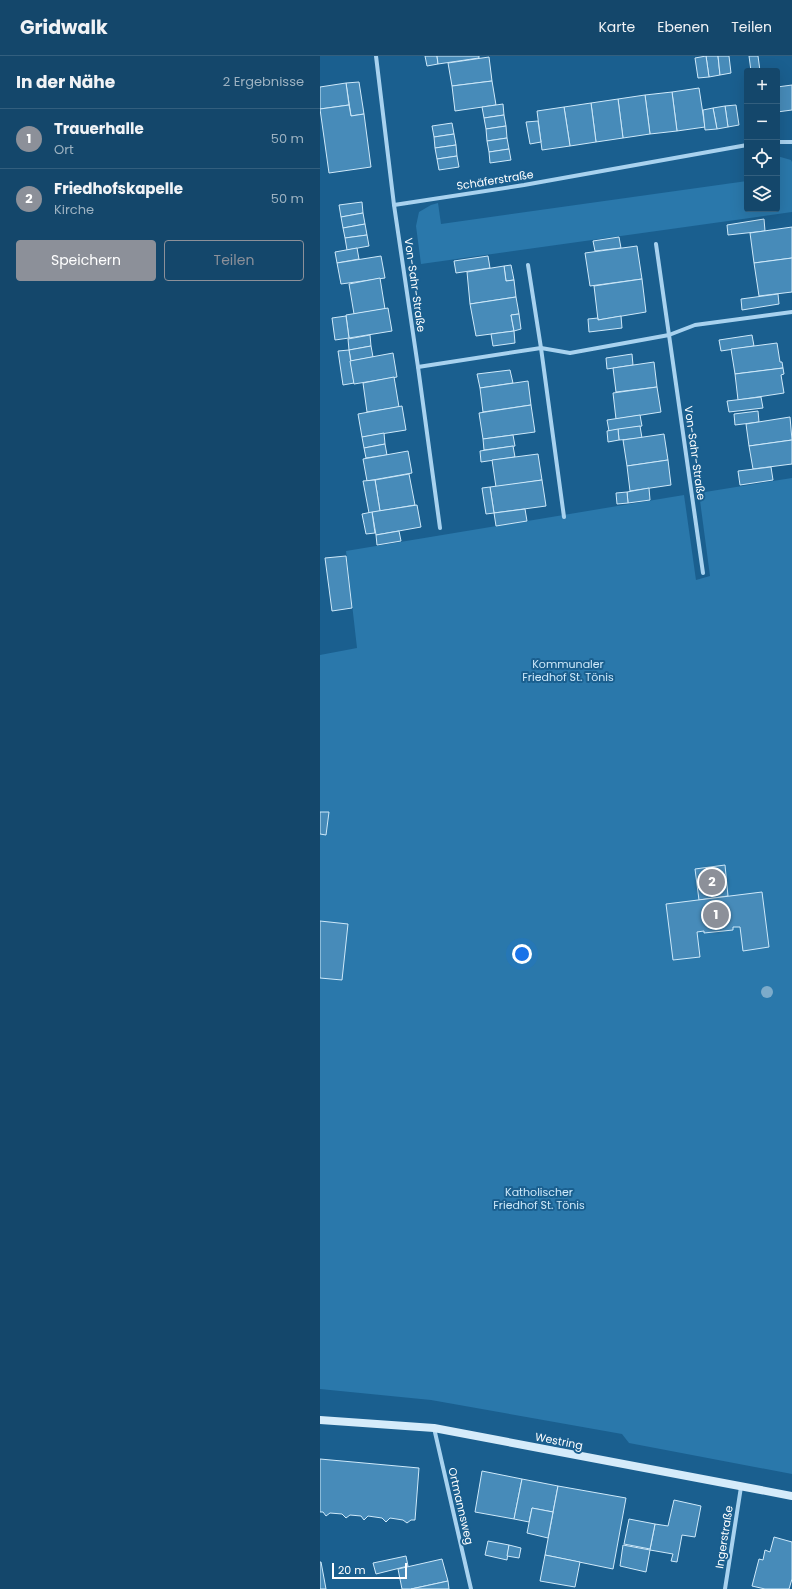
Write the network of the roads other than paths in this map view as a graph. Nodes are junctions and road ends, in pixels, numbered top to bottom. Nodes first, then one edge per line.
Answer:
1 (376, 56) edge
2 (780, 142) edge
3 (792, 142) edge
4 (744, 146) edge
5 (394, 205) junction
6 (656, 244) dead end
7 (528, 265) dead end
8 (792, 312) edge
9 (669, 335) junction
10 (541, 348) junction
11 (418, 367) junction
12 (564, 517) dead end
13 (440, 528) dead end
14 (703, 574) dead end
15 (320, 1420) edge
16 (434, 1428) junction
17 (741, 1487) junction
18 (792, 1496) edge
19 (471, 1589) edge
20 (725, 1589) edge

1 - 5 street
2 - 3 street
4 - 5 street, Schäferstraße
5 - 11 street, Von-Sahr-Straße
6 - 9 street, Von-Sahr-Straße
7 - 10 street
8 - 9 street
9 - 10 street
9 - 14 street, Von-Sahr-Straße
10 - 11 street
10 - 12 street
11 - 13 street, Von-Sahr-Straße
15 - 16 street, Westring
16 - 17 street, Westring
16 - 19 street, Ortmannsweg
17 - 18 street, Westring
17 - 20 street, Ingerstraße

